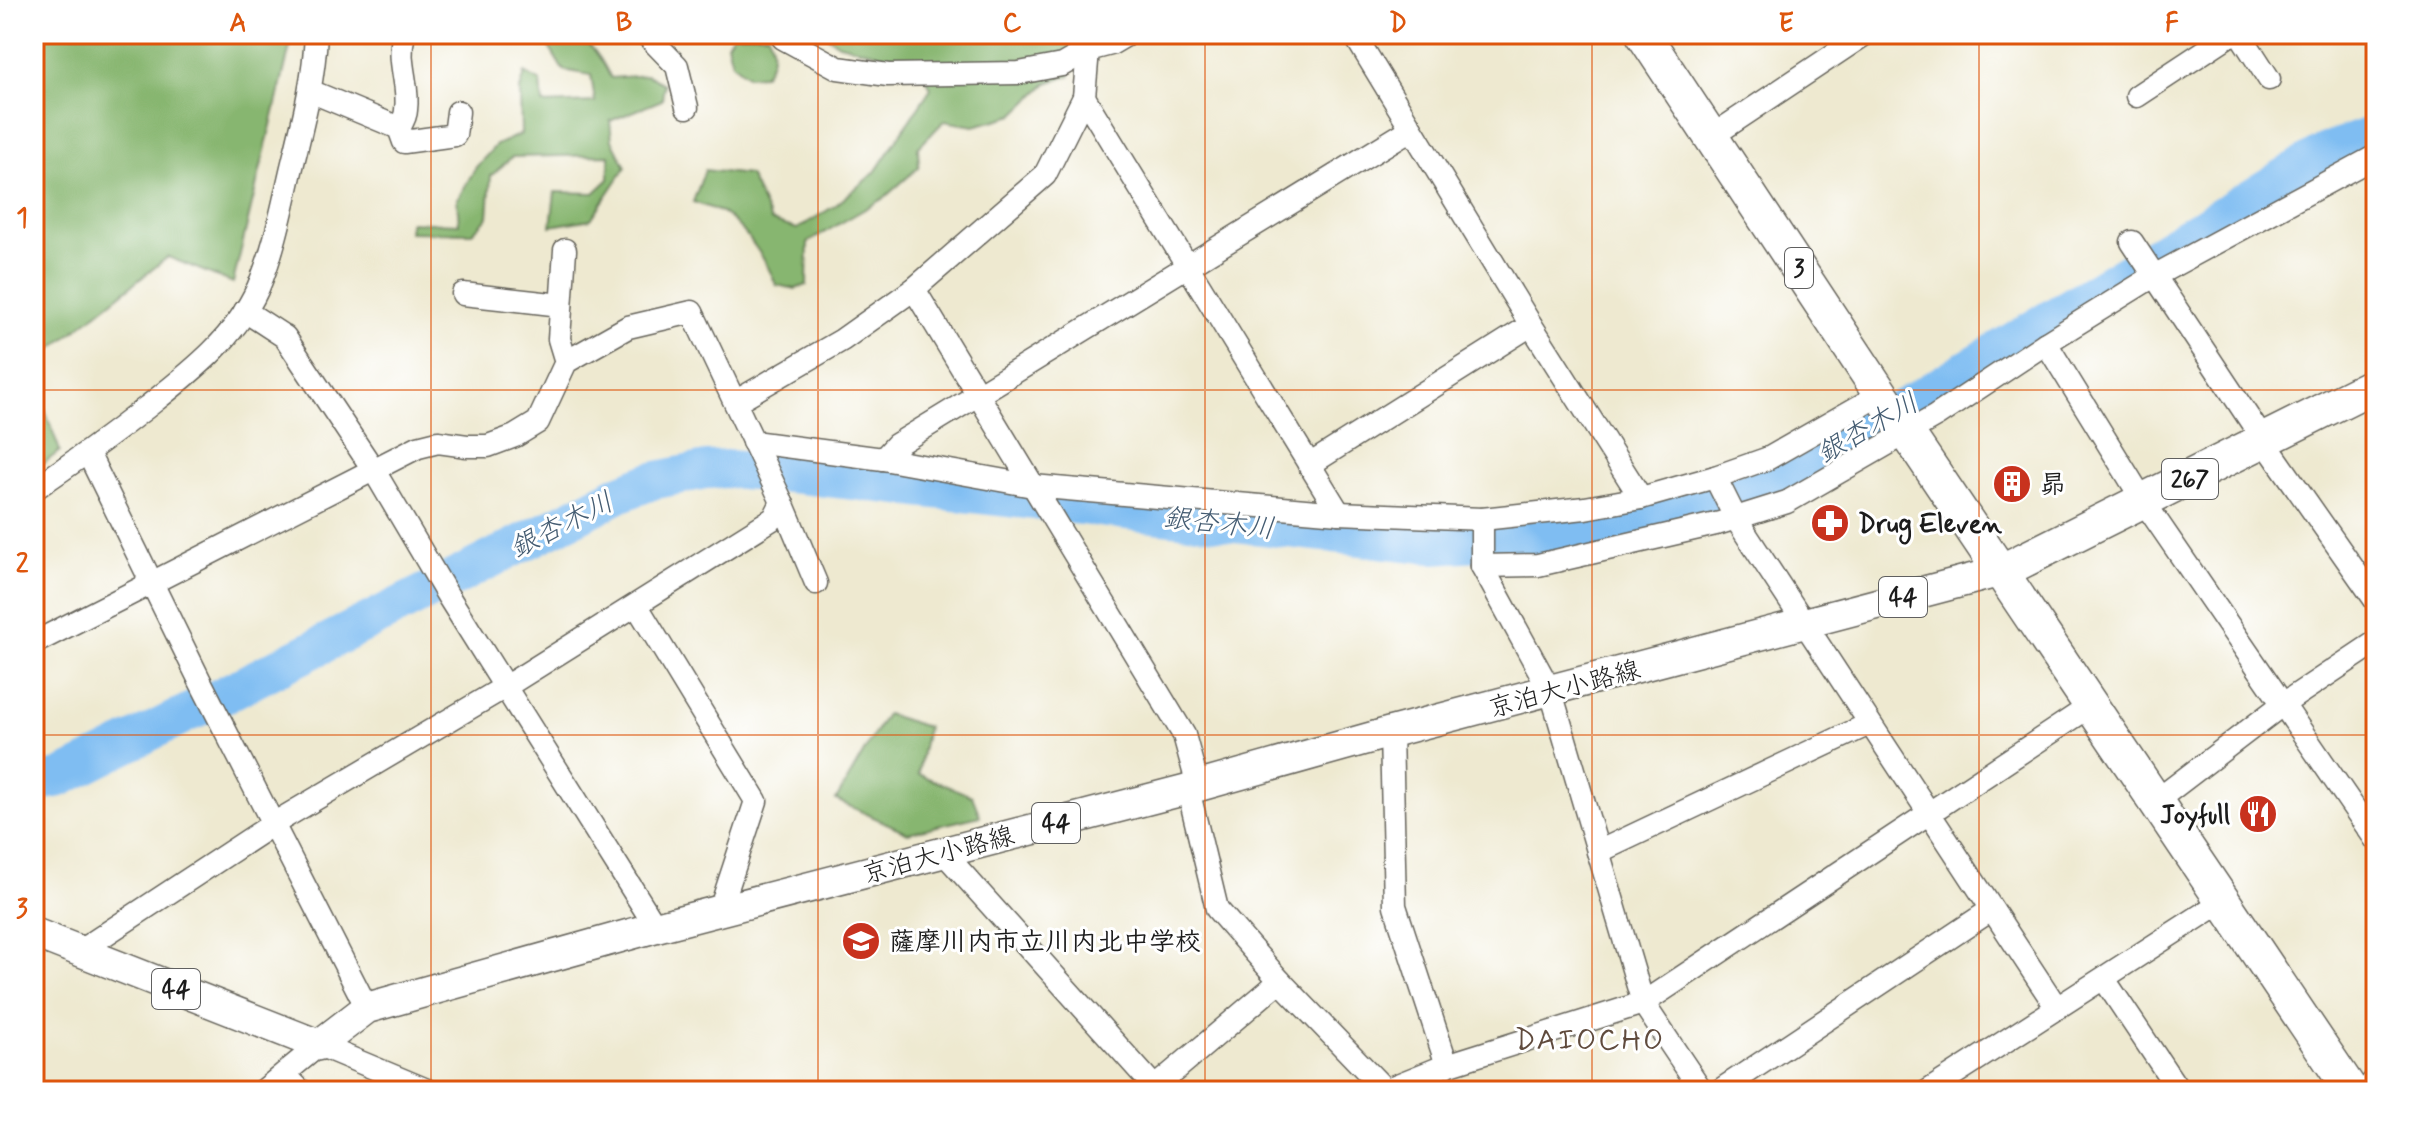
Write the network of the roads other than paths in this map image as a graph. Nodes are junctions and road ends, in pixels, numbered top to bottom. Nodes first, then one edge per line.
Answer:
1 (316, 34) edge
2 (404, 34) edge
3 (646, 34) edge
4 (780, 34) edge
5 (1128, 34) edge
6 (1354, 34) edge
7 (1643, 34) edge
8 (1865, 34) edge
9 (2231, 34) edge
10 (2240, 34) edge
11 (1090, 42) edge
12 (2269, 79) dead end
13 (310, 91) junction
14 (2137, 96) dead end
15 (1084, 97) junction
16 (687, 107) dead end
17 (458, 112) dead end
18 (399, 128) junction
19 (1411, 129) junction
20 (1712, 136) junction
21 (2376, 156) edge
22 (2134, 245) dead end
23 (565, 250) dead end
24 (1188, 264) junction
25 (2152, 273) junction
26 (914, 289) junction
27 (463, 294) dead end
28 (561, 305) junction
29 (245, 311) junction
30 (1531, 325) junction
31 (2046, 343) junction
32 (566, 362) junction
33 (2376, 384) edge
34 (979, 396) junction
35 (735, 402) junction
36 (1895, 413) junction
37 (2264, 441) junction
38 (756, 446) junction
39 (88, 453) junction
40 (883, 459) junction
41 (1309, 465) junction
42 (373, 469) junction
43 (1717, 480) junction
44 (34, 489) edge
45 (1036, 491) junction
46 (778, 495) junction
47 (1641, 498) junction
48 (2144, 502) junction
49 (1339, 513) junction
50 (1734, 514) junction
51 (1482, 522) junction
52 (1482, 563) junction
53 (2002, 571) junction
54 (151, 583) junction
55 (816, 583) dead end
56 (2376, 601) edge
57 (637, 606) junction
58 (1804, 624) junction
59 (2376, 642) edge
60 (34, 643) edge
61 (505, 687) junction
62 (1551, 692) junction
63 (2283, 704) junction
64 (2092, 705) junction
65 (1869, 724) junction
66 (1391, 732) junction
67 (1193, 787) junction
68 (2156, 801) junction
69 (1931, 814) junction
70 (273, 824) junction
71 (2376, 840) edge
72 (943, 852) junction
73 (1598, 852) junction
74 (2223, 901) junction
75 (720, 910) junction
76 (1991, 910) junction
77 (656, 927) junction
78 (34, 933) edge
79 (80, 951) junction
80 (2104, 979) junction
81 (1280, 981) junction
82 (1643, 1003) junction
83 (367, 1008) junction
84 (2057, 1008) junction
85 (319, 1045) junction
86 (1447, 1065) junction
87 (284, 1074) junction
88 (2376, 1078) edge
89 (1156, 1089) edge
90 (263, 1091) edge
91 (301, 1091) edge
92 (429, 1091) edge
93 (1386, 1091) edge
94 (1702, 1091) edge
95 (1719, 1091) edge
96 (1928, 1091) edge
97 (2179, 1091) edge
98 (2351, 1091) edge
99 (2366, 1091) edge

1 - 13 street
2 - 18 street
3 - 16 street
4 - 11 street
5 - 11 street
6 - 19 street
7 - 20 highway, 3
8 - 20 street
9 - 14 street
10 - 12 street
11 - 15 street
13 - 18 street
13 - 29 street
15 - 24 street
15 - 26 street
17 - 18 street
19 - 24 street
19 - 30 street
20 - 36 highway, 3
21 - 25 street
22 - 25 street
23 - 28 street
24 - 34 street
24 - 41 street
25 - 31 street
25 - 37 street
26 - 34 street
26 - 35 street
27 - 28 street
28 - 32 street
29 - 39 street
29 - 42 street
30 - 41 street
30 - 47 street
31 - 36 street
31 - 48 street
32 - 35 street
32 - 42 street
33 - 37 highway, 267
34 - 40 street
34 - 45 street
35 - 38 street
36 - 43 street
36 - 50 street
36 - 53 highway, 3
37 - 48 highway, 267
37 - 56 street
38 - 40 street
38 - 46 street
39 - 44 street
39 - 54 street
40 - 45 street
41 - 49 street
42 - 54 street
42 - 61 street
43 - 47 street
43 - 50 street
45 - 49 street
45 - 67 street
46 - 55 street
46 - 57 street
47 - 51 street
48 - 53 highway, 267
48 - 63 street
49 - 51 street
50 - 52 street
50 - 58 street
51 - 52 street
52 - 62 street
53 - 58 main road, 京泊大小路線 / 44
53 - 64 highway, 3
54 - 60 street
54 - 70 street
57 - 61 street
57 - 75 street
58 - 62 main road, 京泊大小路線 / 44
58 - 65 street
59 - 63 street
61 - 70 street
61 - 77 street
62 - 66 main road, 京泊大小路線 / 44
62 - 73 street
63 - 68 street
63 - 71 street
64 - 68 highway, 3
64 - 69 street
65 - 69 street
65 - 73 street
66 - 67 main road, 京泊大小路線 / 44
66 - 86 street
67 - 72 main road, 京泊大小路線 / 44
67 - 81 street
68 - 74 highway, 3
69 - 76 street
69 - 82 street
70 - 79 street
70 - 83 street
72 - 75 main road, 京泊大小路線 / 44
72 - 89 street
73 - 82 street
74 - 80 street
74 - 98 highway, 3
75 - 77 main road, 京泊大小路線 / 44
76 - 84 street
76 - 95 street
77 - 83 main road, 京泊大小路線 / 44
78 - 79 main road, 44
79 - 85 main road, 44
80 - 84 street
80 - 97 street
81 - 89 street
81 - 93 street
82 - 86 street
82 - 94 street
83 - 85 main road, 京泊大小路線 / 44
84 - 96 street
85 - 87 street
85 - 92 street
86 - 93 street
87 - 90 street
87 - 91 street
88 - 99 street

